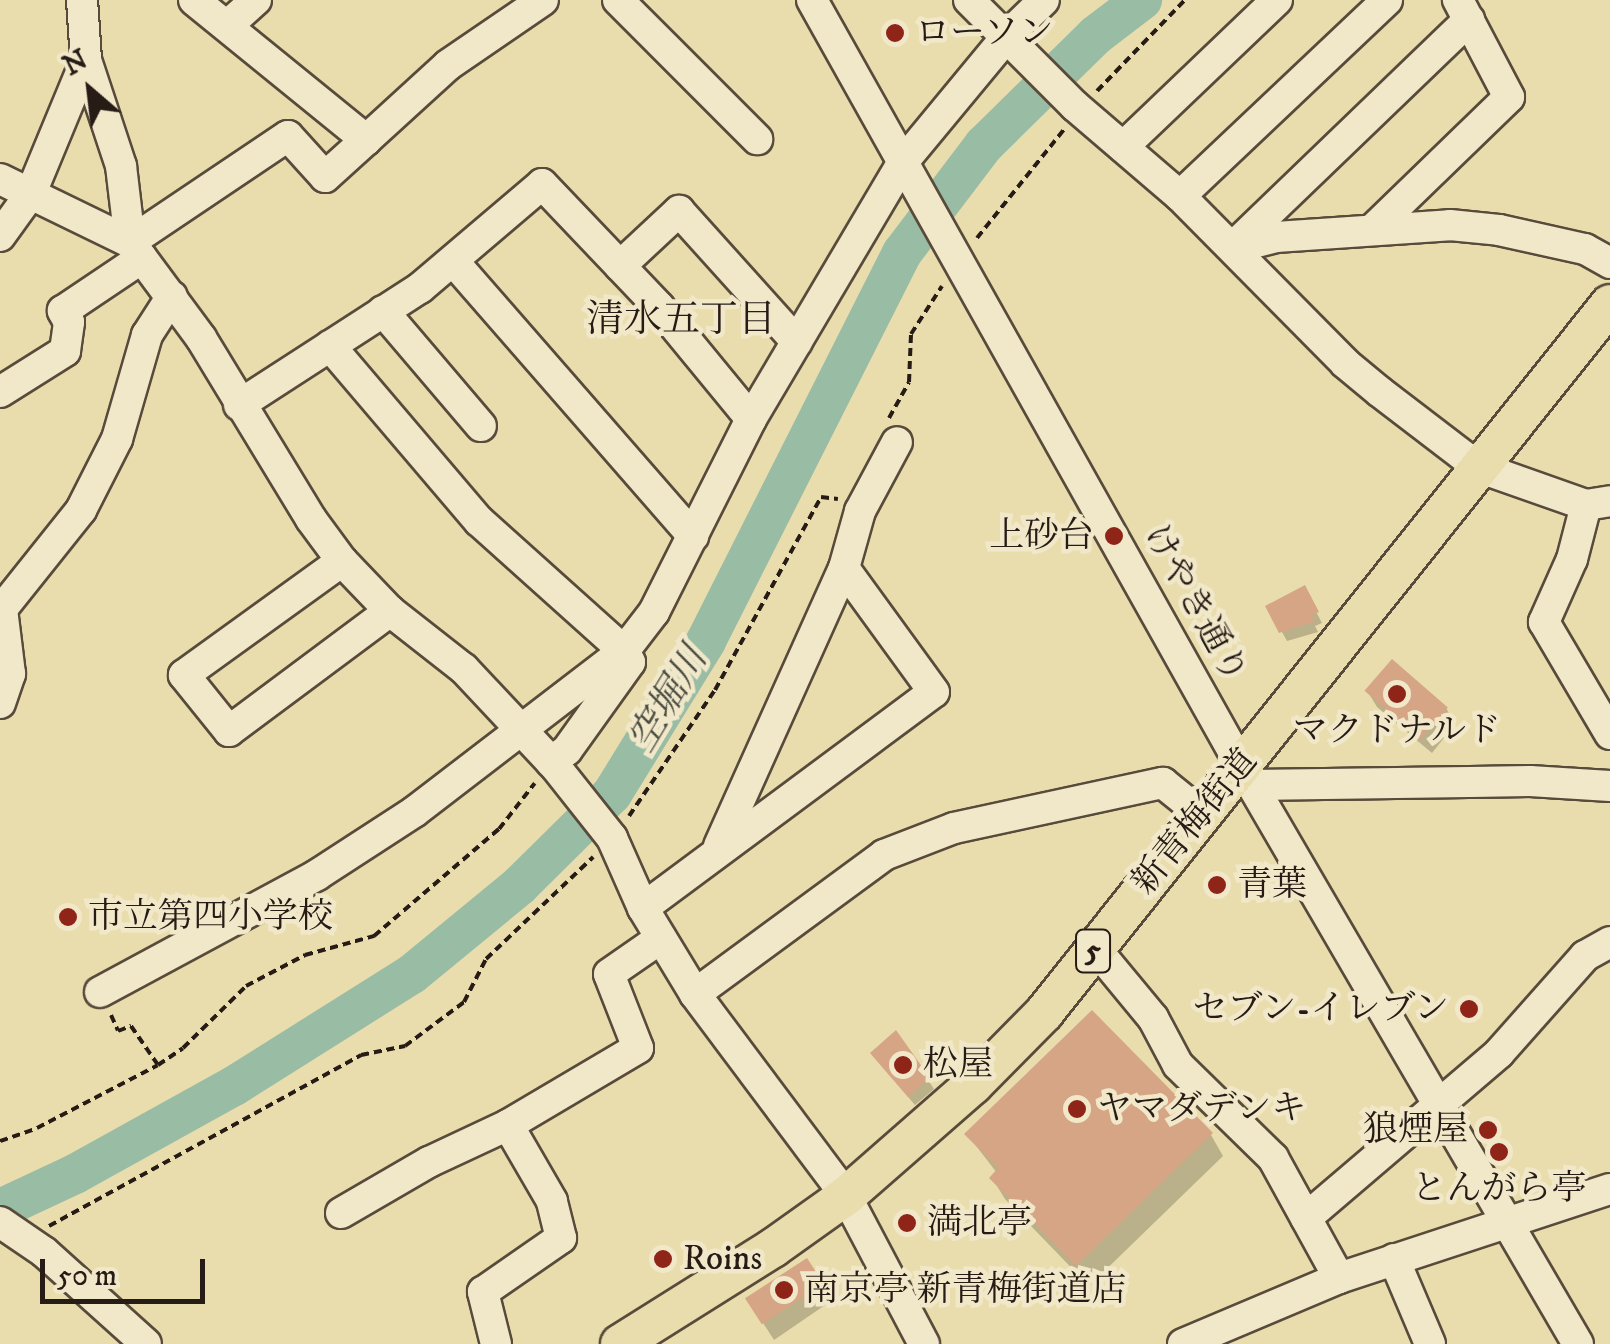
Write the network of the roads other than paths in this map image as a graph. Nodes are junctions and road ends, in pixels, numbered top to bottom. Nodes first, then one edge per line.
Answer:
1 (64, 0) edge
2 (194, 0) edge
3 (256, 0) edge
4 (543, 0) edge
5 (618, 0) edge
6 (812, 0) edge
7 (969, 0) edge
8 (1044, 0) edge
9 (1277, 0) edge
10 (1388, 0) edge
11 (1464, 10) edge
12 (82, 13) edge
13 (227, 26) junction
14 (1009, 37) junction
15 (86, 60) junction
16 (757, 139) dead end
17 (366, 140) junction
18 (1122, 147) junction
19 (906, 168) junction
20 (0, 179) edge
21 (32, 193) junction
22 (1180, 196) junction
23 (1374, 228) junction
24 (0, 236) edge
25 (1233, 248) junction
26 (136, 250) junction
27 (454, 262) junction
28 (1610, 263) edge
29 (620, 266) junction
30 (172, 296) junction
31 (1610, 304) edge
32 (384, 311) junction
33 (798, 342) junction
34 (330, 346) junction
35 (0, 392) edge
36 (239, 405) junction
37 (751, 418) junction
38 (481, 426) dead end
39 (889, 437) road end
40 (1478, 467) junction
41 (1598, 503) edge
42 (693, 536) junction
43 (342, 561) junction
44 (844, 568) junction
45 (390, 611) junction
46 (624, 651) junction
47 (0, 703) edge
48 (522, 728) junction
49 (1610, 734) edge
50 (554, 764) junction
51 (1247, 775) junction
52 (1610, 786) edge
53 (1200, 814) junction
54 (718, 849) junction
55 (643, 908) junction
56 (661, 938) junction
57 (1610, 942) edge
58 (1095, 948) junction
59 (100, 992) road end
60 (695, 994) junction
61 (1438, 1104) junction
62 (508, 1125) junction
63 (1610, 1189) edge
64 (846, 1196) junction
65 (341, 1212) dead end
66 (1306, 1218) junction
67 (1505, 1226) junction
68 (12, 1230) edge
69 (1394, 1259) junction
70 (1338, 1278) junction
71 (146, 1344) edge
72 (496, 1344) edge
73 (620, 1344) edge
74 (924, 1344) edge
75 (1183, 1344) edge
76 (1430, 1344) edge
77 (1578, 1344) edge

1 - 12 street
2 - 13 street
3 - 13 street
4 - 17 street
5 - 16 street
6 - 19 street, けやき通り
7 - 14 street
8 - 14 street
9 - 18 street
10 - 22 street
11 - 23 street
11 - 25 street
12 - 15 street
13 - 17 street
14 - 18 street
14 - 19 street
15 - 21 street
15 - 26 street
17 - 26 street
18 - 22 street
19 - 33 street
19 - 51 street, けやき通り
20 - 21 street
21 - 24 street
21 - 26 street
22 - 25 street
23 - 25 street
23 - 28 street
25 - 40 street
26 - 30 street
26 - 35 street
27 - 29 street
27 - 32 street
27 - 42 street
29 - 33 street
29 - 37 street
30 - 36 street
30 - 47 street
31 - 40 main road, 新青梅街道 / 5
32 - 34 street
32 - 38 street
33 - 37 street
34 - 36 street
34 - 46 street
36 - 43 street
37 - 42 street
39 - 44 street
40 - 41 street
40 - 51 main road, 新青梅街道 / 5
41 - 49 street
42 - 46 street
43 - 45 street
43 - 45 street
44 - 54 street
44 - 54 street
45 - 48 street
46 - 48 street
46 - 50 street
48 - 50 street
48 - 59 street
50 - 55 street
51 - 52 street
51 - 53 main road, 新青梅街道 / 5
51 - 61 street, けやき通り
53 - 58 main road, 新青梅街道 / 5
53 - 60 street
54 - 55 street
55 - 56 street
56 - 60 street
56 - 62 street
57 - 61 street
58 - 64 main road, 新青梅街道 / 5
58 - 66 street
60 - 64 street
61 - 66 street
61 - 67 street, けやき通り
62 - 65 street
62 - 72 street
63 - 67 street
64 - 73 main road, 新青梅街道 / 5
64 - 74 street
66 - 70 street
67 - 69 street
67 - 77 street, けやき通り
68 - 71 street
69 - 70 street
69 - 76 street
70 - 75 street

